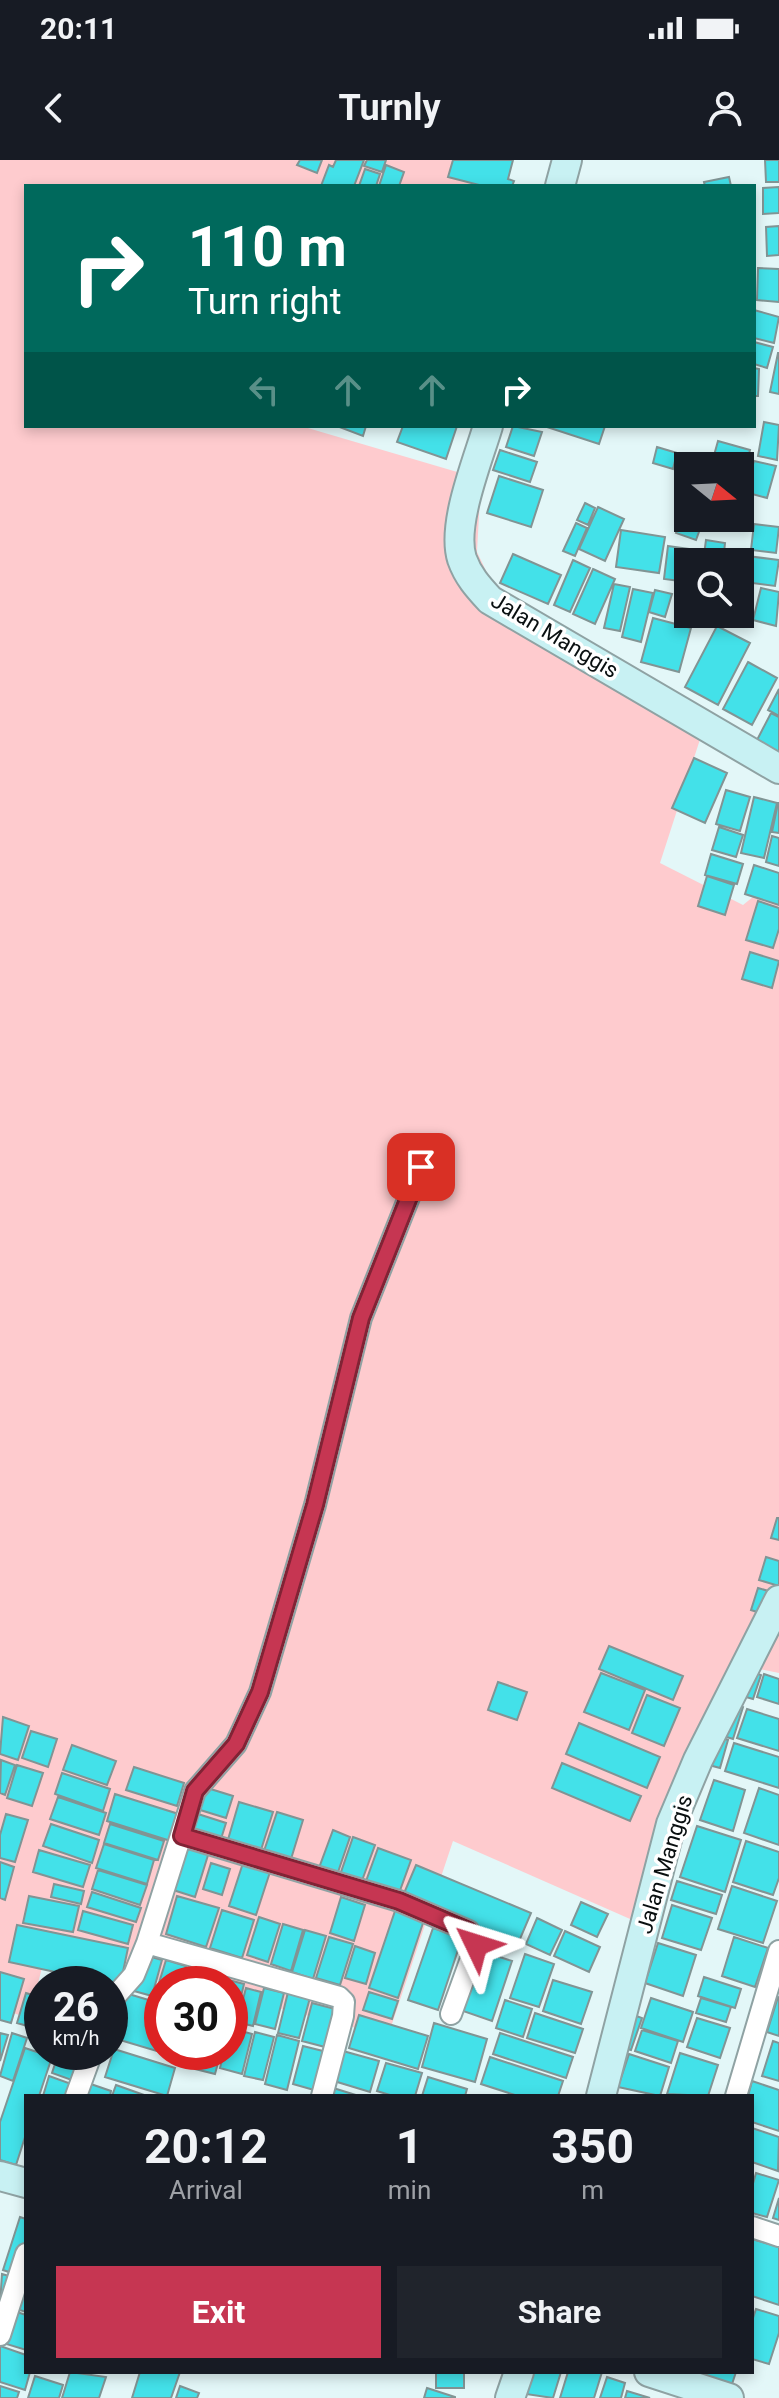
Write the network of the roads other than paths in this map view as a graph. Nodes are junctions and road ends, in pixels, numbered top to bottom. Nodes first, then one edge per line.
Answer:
1 (567, 160) edge
2 (561, 184) edge
3 (487, 428) edge
4 (779, 769) edge
5 (421, 1167) dead end
6 (779, 1600) edge
7 (182, 1836) junction
8 (147, 1943) junction
9 (779, 1951) edge
10 (128, 1982) edge
11 (451, 2014) dead end
12 (85, 2070) edge
13 (77, 2094) edge
14 (323, 2094) edge
15 (602, 2094) edge
16 (737, 2094) edge
17 (0, 2176) edge
18 (24, 2182) edge
19 (754, 2228) edge
20 (779, 2236) edge
21 (24, 2260) edge
22 (0, 2335) edge
23 (518, 2374) edge
24 (655, 2374) edge
25 (510, 2398) edge
26 (729, 2398) edge

1 - 2 street
3 - 4 street, Jalan Manggis
5 - 7 street
6 - 15 street, Jalan Manggis
7 - 8 street
7 - 11 street
8 - 10 street
8 - 14 street
9 - 16 street
12 - 13 street
17 - 18 street
19 - 20 street
21 - 22 street
23 - 25 street
24 - 26 street

